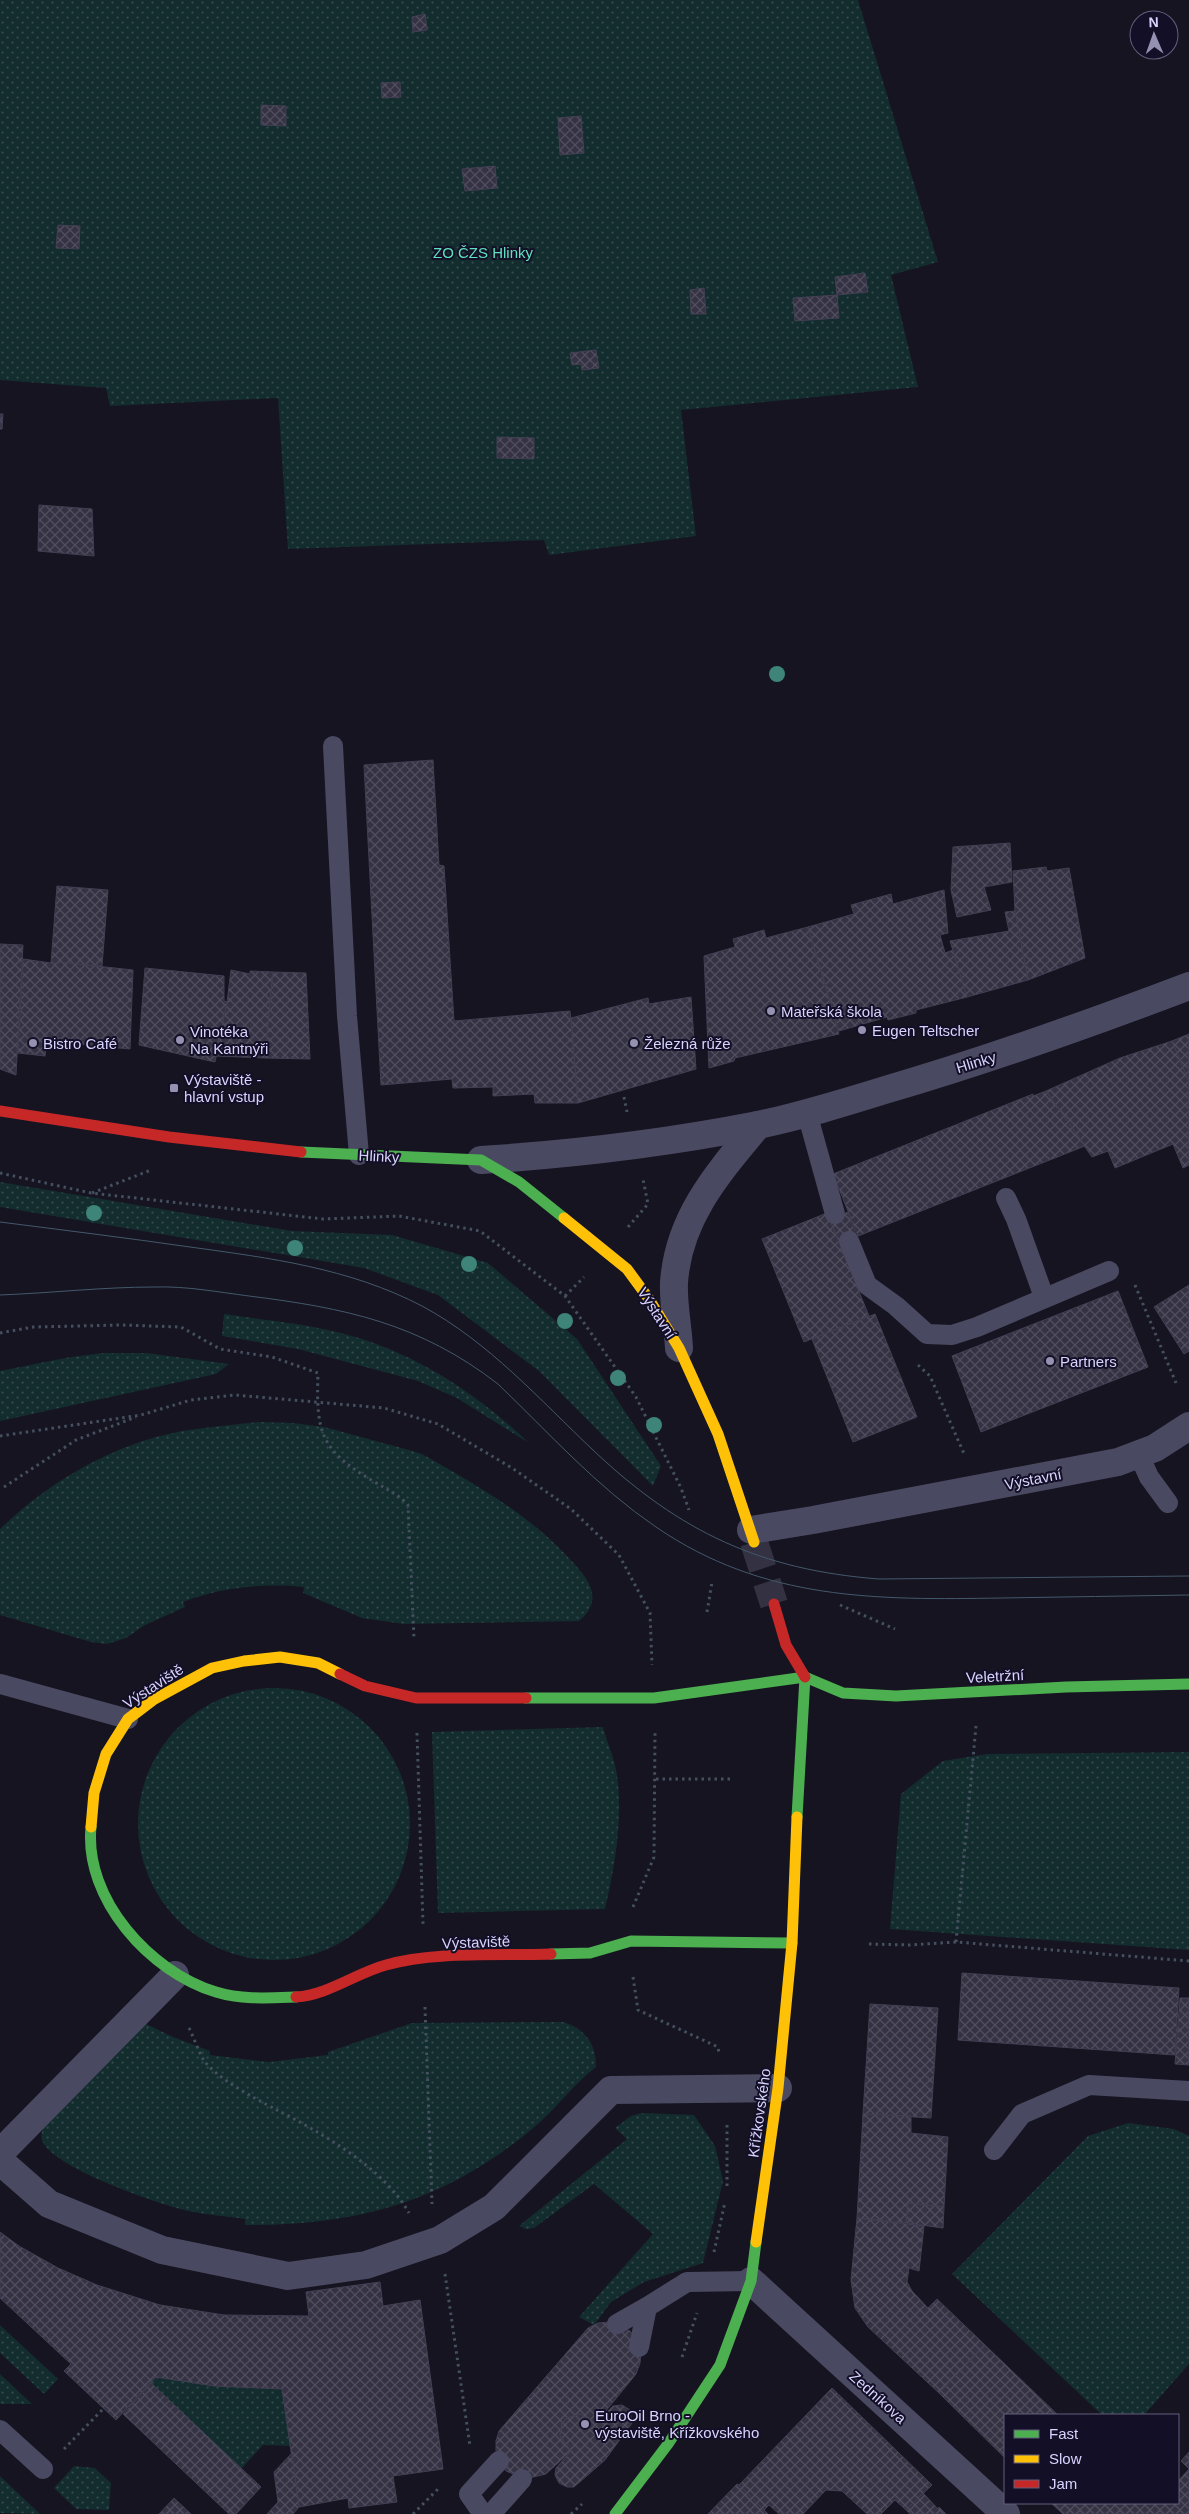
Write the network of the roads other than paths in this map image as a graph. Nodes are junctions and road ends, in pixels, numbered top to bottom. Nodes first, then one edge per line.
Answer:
1 (333, 746) dead end
2 (1189, 986) edge
3 (0, 1111) edge
4 (807, 1113) junction
5 (758, 1125) junction
6 (359, 1155) junction
7 (481, 1160) junction
8 (1006, 1198) dead end
9 (835, 1214) dead end
10 (849, 1241) dead end
11 (1110, 1272) dead end
12 (1044, 1297) junction
13 (680, 1348) junction
14 (1189, 1426) edge
15 (1139, 1455) junction
16 (1168, 1503) dead end
17 (753, 1536) joint
18 (774, 1604) tunnel mouth
19 (805, 1677) junction
20 (0, 1684) edge
21 (1189, 1684) edge
22 (128, 1719) junction
23 (792, 1943) junction
24 (175, 1975) junction
25 (778, 2088) junction
26 (1189, 2091) edge
27 (994, 2150) dead end
28 (0, 2153) edge
29 (0, 2161) edge
30 (751, 2281) junction
31 (647, 2307) junction
32 (617, 2324) dead end
33 (639, 2347) dead end
34 (0, 2430) edge
35 (499, 2461) dead end
36 (44, 2469) dead end
37 (522, 2479) dead end
38 (483, 2514) edge
39 (491, 2514) edge
40 (615, 2514) edge
41 (1006, 2514) edge

1 - 6 lane
2 - 4 street, Hlinky
3 - 6 street, Hlinky
4 - 5 street, Hlinky
4 - 9 lane
5 - 7 street, Hlinky
5 - 13 street
6 - 7 street, Hlinky
7 - 13 street, Výstavní
8 - 12 lane
10 - 12 lane
11 - 12 lane
13 - 17 street, Výstavní
14 - 15 street, Výstavní
15 - 16 lane
15 - 17 street, Výstavní
18 - 19 street
19 - 21 street, Veletržní
19 - 22 street, Výstaviště
19 - 23 street, Křížkovského
20 - 22 lane
22 - 24 street, Výstaviště
23 - 24 street, Výstaviště
23 - 25 street, Křížkovského
24 - 28 street
25 - 29 street
25 - 30 street, Křížkovského
26 - 27 lane
30 - 31 lane
30 - 40 street, Křížkovského
30 - 41 street, Zedníkova
31 - 32 lane
31 - 33 lane
34 - 36 lane
35 - 38 lane
37 - 39 lane

